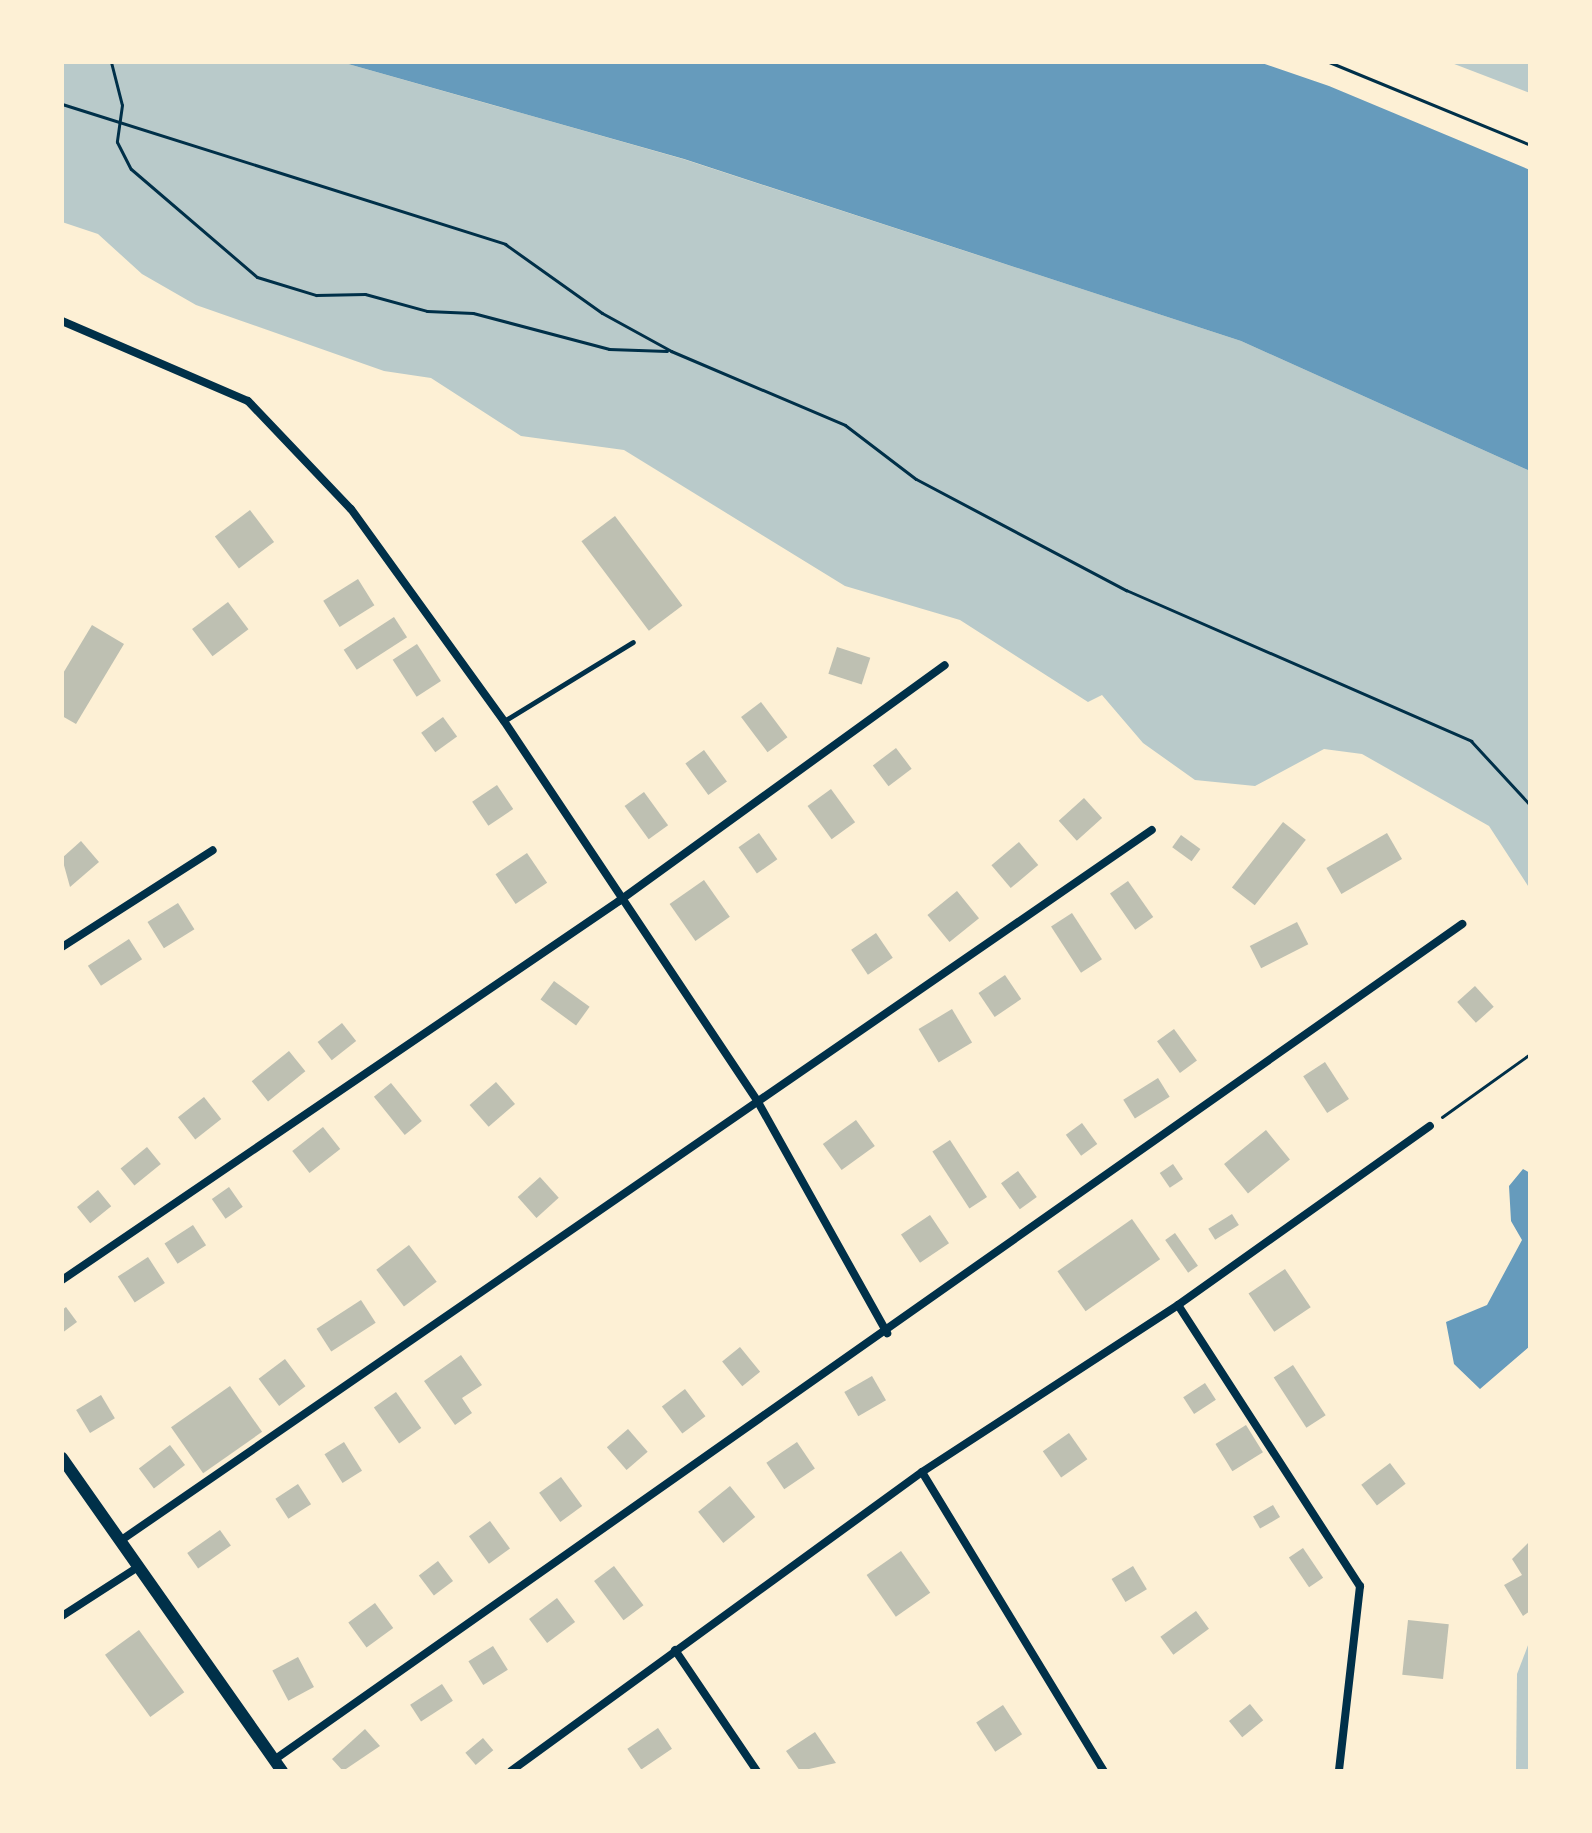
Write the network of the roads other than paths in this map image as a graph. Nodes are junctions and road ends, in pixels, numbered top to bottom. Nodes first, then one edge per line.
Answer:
1 (62, 321) edge
2 (633, 642) dead end
3 (945, 665) dead end
4 (504, 721) junction
5 (1152, 830) dead end
6 (213, 850) dead end
7 (619, 901) junction
8 (1462, 924) dead end
9 (62, 947) edge
10 (758, 1102) junction
11 (1430, 1126) road end
12 (62, 1280) edge
13 (1178, 1305) junction
14 (887, 1333) junction
15 (62, 1458) edge
16 (922, 1472) junction
17 (120, 1541) junction
18 (138, 1567) junction
19 (62, 1616) edge
20 (675, 1650) junction
21 (274, 1760) junction
22 (282, 1771) edge
23 (511, 1771) edge
24 (757, 1771) edge
25 (1104, 1771) edge
26 (1339, 1771) edge

1 - 4 street
2 - 4 lane
3 - 7 street
4 - 7 street
5 - 10 street
6 - 9 street
7 - 10 street
7 - 12 street
8 - 14 street
10 - 14 street
10 - 17 street
11 - 13 street
13 - 16 street
13 - 26 street
14 - 21 street
15 - 17 street
16 - 20 street
16 - 25 street
17 - 18 street
18 - 19 street
18 - 21 street
20 - 23 street
20 - 24 street
21 - 22 street

